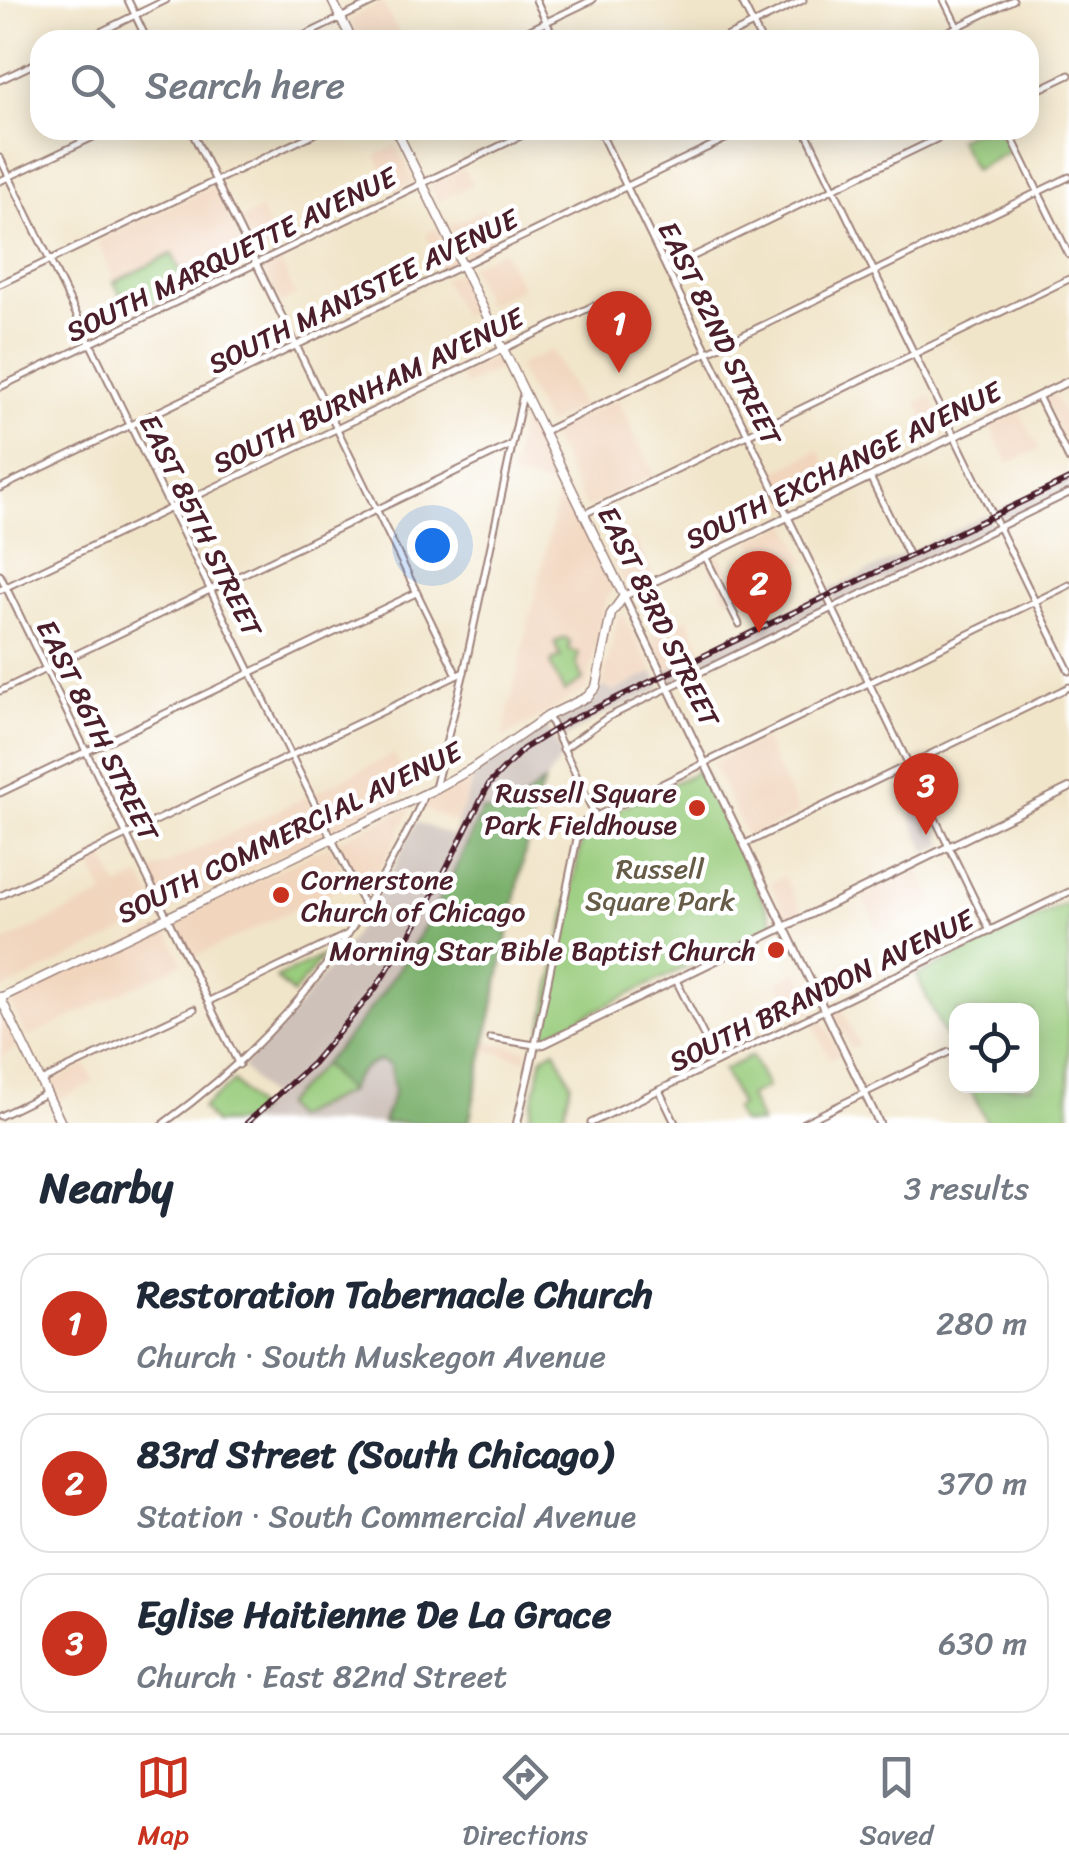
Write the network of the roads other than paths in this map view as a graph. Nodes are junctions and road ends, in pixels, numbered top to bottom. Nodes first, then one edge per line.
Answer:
1 (128, 0) edge
2 (166, 0) edge
3 (332, 0) edge
4 (378, 0) edge
5 (536, 0) edge
6 (592, 0) edge
7 (741, 0) edge
8 (803, 0) edge
9 (944, 0) edge
10 (1013, 0) edge
11 (135, 15) junction
12 (341, 18) junction
13 (546, 22) junction
14 (753, 24) junction
15 (958, 27) junction
16 (104, 30) edge
17 (142, 30) edge
18 (316, 30) edge
19 (347, 30) edge
20 (530, 30) edge
21 (550, 30) edge
22 (741, 30) edge
23 (756, 30) edge
24 (952, 30) edge
25 (959, 30) edge
26 (30, 66) edge
27 (1069, 75) edge
28 (0, 80) edge
29 (1039, 89) edge
30 (87, 140) edge
31 (196, 140) edge
32 (301, 140) edge
33 (401, 140) edge
34 (512, 140) edge
35 (604, 140) edge
36 (723, 140) edge
37 (810, 140) edge
38 (934, 140) edge
39 (1013, 140) edge
40 (0, 158) edge
41 (9, 177) junction
42 (1069, 177) edge
43 (216, 181) junction
44 (0, 182) edge
45 (422, 184) junction
46 (627, 187) junction
47 (833, 189) junction
48 (1038, 192) junction
49 (1069, 255) edge
50 (50, 260) junction
51 (256, 264) junction
52 (462, 266) junction
53 (667, 269) junction
54 (874, 272) junction
55 (1069, 279) edge
56 (0, 284) edge
57 (592, 306) dead end
58 (90, 344) junction
59 (296, 346) junction
60 (502, 348) junction
61 (708, 352) junction
62 (914, 354) junction
63 (1069, 381) edge
64 (0, 387) edge
65 (523, 391) junction
66 (1038, 396) junction
67 (130, 425) junction
68 (337, 428) junction
69 (543, 432) junction
70 (748, 435) junction
71 (954, 436) junction
72 (511, 446) junction
73 (1069, 458) edge
74 (870, 477) junction
75 (0, 488) edge
76 (1069, 492) edge
77 (170, 508) junction
78 (377, 510) junction
79 (584, 514) junction
80 (788, 517) junction
81 (998, 527) junction
82 (908, 554) dead end
83 (706, 556) junction
84 (0, 575) edge
85 (1069, 585) edge
86 (3, 589) edge
87 (210, 590) junction
88 (417, 592) junction
89 (624, 596) junction
90 (1035, 602) junction
91 (832, 608) junction
92 (738, 624) dead end
93 (46, 669) junction
94 (1069, 671) edge
95 (251, 672) junction
96 (461, 674) junction
97 (869, 683) junction
98 (1069, 687) edge
99 (668, 688) junction
100 (0, 691) edge
101 (548, 716) junction
102 (563, 748) junction
103 (86, 752) junction
104 (292, 756) junction
105 (705, 763) junction
106 (909, 765) junction
107 (435, 788) junction
108 (1069, 788) edge
109 (0, 793) edge
110 (424, 794) junction
111 (596, 816) junction
112 (127, 835) junction
113 (332, 838) junction
114 (744, 844) junction
115 (949, 847) junction
116 (1069, 892) edge
117 (0, 896) edge
118 (366, 909) junction
119 (167, 918) junction
120 (784, 926) junction
121 (990, 930) junction
122 (351, 932) junction
123 (676, 980) junction
124 (0, 998) edge
125 (208, 1002) junction
126 (194, 1009) dead end
127 (825, 1011) junction
128 (490, 1038) dead end
129 (535, 1045) junction
130 (949, 1052) dead end
131 (717, 1062) junction
132 (238, 1066) junction
133 (41, 1082) junction
134 (660, 1090) junction
135 (47, 1093) junction
136 (865, 1093) junction
137 (0, 1116) edge
138 (62, 1123) edge
139 (164, 1123) edge
140 (517, 1123) edge
141 (591, 1123) edge
142 (675, 1123) edge
143 (803, 1123) edge
144 (879, 1123) edge

1 - 11 street
2 - 11 street
3 - 12 main road
4 - 12 street
5 - 13 street
6 - 13 street
7 - 14 street
8 - 14 street
9 - 15 street
10 - 15 street
11 - 16 street
11 - 17 street
12 - 18 street
12 - 19 main road
13 - 20 street
13 - 21 street
14 - 22 street
14 - 23 street
15 - 24 street
15 - 25 street
26 - 28 street
27 - 29 street
30 - 41 street
31 - 43 street
32 - 43 street
33 - 45 main road, EAST 83RD STREET
34 - 45 street, SOUTH MARQUETTE AVENUE
35 - 46 street, EAST 82ND STREET
36 - 46 street, SOUTH MANISTEE AVENUE
37 - 47 street
38 - 47 street
39 - 48 street
40 - 41 street, EAST 85TH STREET
41 - 44 street
41 - 50 street, EAST 85TH STREET
42 - 48 street
43 - 50 street
43 - 51 street
45 - 51 street, SOUTH MARQUETTE AVENUE
45 - 52 main road, EAST 83RD STREET
46 - 52 street, SOUTH MANISTEE AVENUE
46 - 53 street, EAST 82ND STREET
47 - 53 street
47 - 54 street
48 - 49 street
48 - 54 street
50 - 56 street
50 - 58 street, EAST 85TH STREET
51 - 58 street, SOUTH MARQUETTE AVENUE
51 - 59 street
52 - 59 street, SOUTH MANISTEE AVENUE
52 - 60 main road, EAST 83RD STREET
53 - 61 street, EAST 82ND STREET
54 - 61 street
54 - 62 street
55 - 62 street
57 - 60 street, SOUTH BURNHAM AVENUE
58 - 64 street, SOUTH MARQUETTE AVENUE
58 - 67 street, EAST 85TH STREET
59 - 67 street, SOUTH MANISTEE AVENUE
59 - 68 street
60 - 65 main road, EAST 83RD STREET
60 - 68 street, SOUTH BURNHAM AVENUE
61 - 69 street
61 - 70 street, EAST 82ND STREET
62 - 70 street
62 - 71 street
63 - 66 street, SOUTH EXCHANGE AVENUE
65 - 69 main road, EAST 83RD STREET
65 - 72 street
66 - 71 street, SOUTH EXCHANGE AVENUE
66 - 73 street
67 - 75 street, SOUTH MANISTEE AVENUE
67 - 77 street, EAST 85TH STREET
68 - 77 street, SOUTH BURNHAM AVENUE
68 - 78 street
69 - 79 main road, EAST 83RD STREET
70 - 79 street
70 - 80 street, EAST 82ND STREET
71 - 74 street, SOUTH EXCHANGE AVENUE
71 - 81 street
72 - 78 street
72 - 96 street
74 - 80 street, SOUTH EXCHANGE AVENUE
74 - 82 street
76 - 81 street
77 - 86 street, SOUTH BURNHAM AVENUE
77 - 87 street, EAST 85TH STREET
78 - 87 street
78 - 88 street
79 - 89 main road, EAST 83RD STREET
80 - 83 street, SOUTH EXCHANGE AVENUE
80 - 91 street, EAST 82ND STREET
81 - 90 street
81 - 91 street
83 - 89 street, SOUTH EXCHANGE AVENUE
83 - 92 street
84 - 86 street, EAST 86TH STREET
85 - 90 street
86 - 93 street, EAST 86TH STREET
87 - 93 street
87 - 95 street, EAST 85TH STREET
88 - 95 street
88 - 96 street
89 - 99 street, EAST 83RD STREET
89 - 101 main road, SOUTH COMMERCIAL AVENUE
90 - 94 street
90 - 97 street
91 - 97 street, EAST 82ND STREET
91 - 99 street
93 - 100 street
93 - 103 street, EAST 86TH STREET
95 - 103 street
95 - 104 street, EAST 85TH STREET
96 - 104 street
96 - 107 street
97 - 105 street
97 - 106 street, EAST 82ND STREET
98 - 106 street
99 - 102 street
99 - 105 street, EAST 83RD STREET
101 - 102 street
101 - 107 main road, SOUTH COMMERCIAL AVENUE
102 - 111 street
103 - 109 street
103 - 112 street, EAST 86TH STREET
104 - 112 street
104 - 113 street, EAST 85TH STREET
105 - 111 street
105 - 114 street, EAST 83RD STREET
106 - 114 street
106 - 115 street, EAST 82ND STREET
107 - 110 main road, SOUTH COMMERCIAL AVENUE
108 - 115 street
110 - 113 main road, SOUTH COMMERCIAL AVENUE
110 - 118 street
111 - 129 street
112 - 117 street
112 - 119 street, EAST 86TH STREET
113 - 118 street, EAST 85TH STREET
113 - 119 main road, SOUTH COMMERCIAL AVENUE
114 - 120 street, EAST 83RD STREET
115 - 120 street
115 - 121 street, EAST 82ND STREET
116 - 121 street, SOUTH BRANDON AVENUE
118 - 122 street
119 - 124 main road, SOUTH COMMERCIAL AVENUE
119 - 125 street, EAST 86TH STREET
120 - 123 street
120 - 127 street, EAST 83RD STREET
121 - 127 street, SOUTH BRANDON AVENUE
122 - 125 street
122 - 132 street
123 - 129 street
123 - 131 street
124 - 133 main road
125 - 132 street, EAST 86TH STREET
126 - 133 street
127 - 131 street, SOUTH BRANDON AVENUE
127 - 136 street, EAST 83RD STREET
128 - 129 street
129 - 140 street
130 - 136 street
131 - 134 street, SOUTH BRANDON AVENUE
132 - 139 street
133 - 135 main road
134 - 141 street, SOUTH BRANDON AVENUE
134 - 142 street
135 - 137 street
135 - 138 main road
136 - 143 street
136 - 144 street, EAST 83RD STREET

